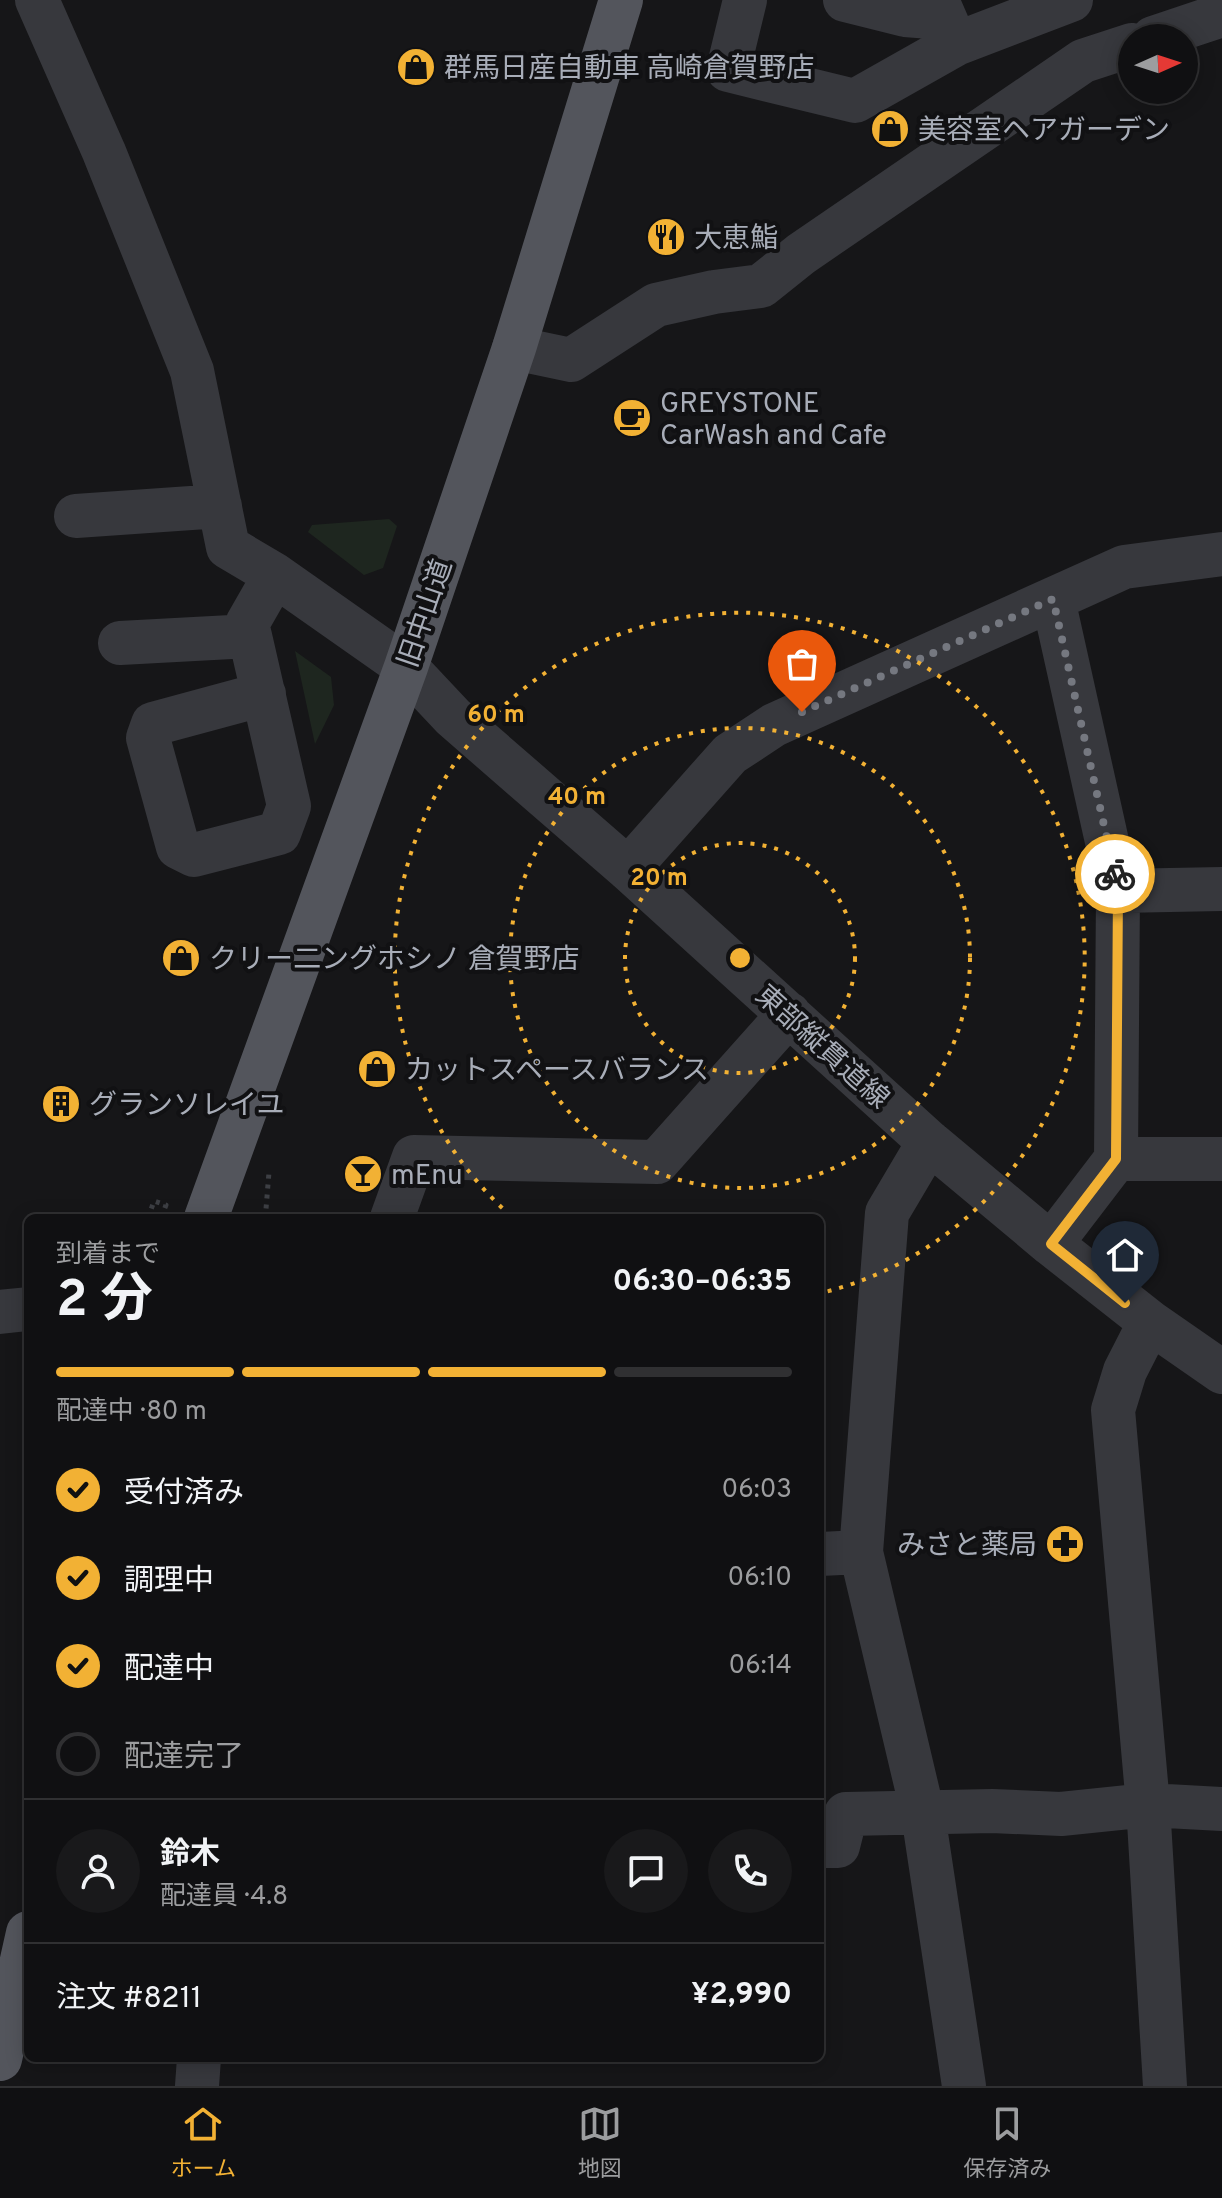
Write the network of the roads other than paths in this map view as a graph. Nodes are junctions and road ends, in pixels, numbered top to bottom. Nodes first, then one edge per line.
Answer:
1 (37, 0) edge
2 (621, 0) edge
3 (745, 0) edge
4 (845, 0) edge
5 (1046, 5) edge
6 (1222, 15) edge
7 (946, 21) edge
8 (1195, 24) edge
9 (1118, 50) edge
10 (514, 348) junction
11 (76, 516) dead end
12 (224, 527) junction
13 (1222, 554) edge
14 (275, 575) junction
15 (1053, 599) junction
16 (250, 636) junction
17 (120, 643) dead end
18 (406, 667) junction
19 (264, 694) dead end
20 (628, 869) junction
21 (1222, 889) edge
22 (1118, 891) junction
23 (789, 1014) junction
24 (929, 1142) junction
25 (1116, 1159) junction
26 (1222, 1159) edge
27 (207, 1214) edge
28 (393, 1214) edge
29 (1051, 1244) junction
30 (24, 1309) edge
31 (0, 1312) edge
32 (1150, 1322) junction
33 (1222, 1372) edge
34 (841, 1553) edge
35 (1148, 1805) junction
36 (1222, 1809) edge
37 (923, 1814) junction
38 (824, 1846) edge
39 (24, 1951) edge
40 (0, 2059) edge
41 (199, 2062) edge
42 (197, 2086) edge
43 (964, 2086) edge
44 (1165, 2086) edge

1 - 12 street
2 - 10 main road, 旧中山道
3 - 7 street
4 - 7 street
5 - 7 street
6 - 8 street
9 - 10 street
10 - 18 main road, 旧中山道
11 - 12 street
12 - 14 street, 東部縦貫道線
13 - 15 street
14 - 16 street
14 - 18 street, 東部縦貫道線
15 - 20 street
15 - 22 street
16 - 17 street
16 - 19 street
18 - 20 street, 東部縦貫道線
18 - 27 main road, 旧中山道
20 - 23 street, 東部縦貫道線
21 - 22 street
22 - 25 street
23 - 24 street, 東部縦貫道線
23 - 28 street
24 - 29 street, 東部縦貫道線
24 - 34 street
25 - 26 street
25 - 29 street
29 - 32 street, 東部縦貫道線
30 - 31 street
32 - 33 street, 東部縦貫道線
32 - 35 street
34 - 37 street
35 - 36 street
35 - 37 street
35 - 44 street
37 - 38 street
37 - 43 street
39 - 40 main road
41 - 42 street

